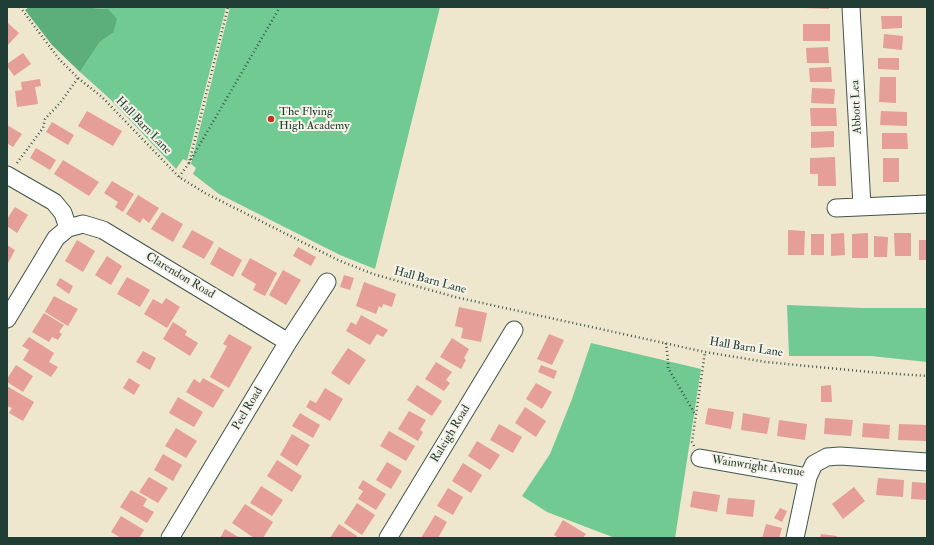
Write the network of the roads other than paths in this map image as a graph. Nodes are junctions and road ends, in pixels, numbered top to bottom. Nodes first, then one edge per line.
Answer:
1 (851, 7) edge
2 (8, 175) edge
3 (927, 204) edge
4 (862, 206) junction
5 (836, 208) dead end
6 (68, 228) junction
7 (328, 282) dead end
8 (7, 319) edge
9 (514, 330) dead end
10 (288, 342) junction
11 (700, 458) road end
12 (927, 462) edge
13 (808, 477) junction
14 (170, 538) edge
15 (388, 538) edge
16 (795, 538) edge

1 - 4 street, Abbott Lea
2 - 6 street
3 - 4 street
4 - 5 street
6 - 8 street
6 - 10 street, Clarendon Road
7 - 10 street, Peel Road
9 - 15 street, Raleigh Road
10 - 14 street, Peel Road
11 - 13 street, Wainwright Avenue
12 - 13 street, Wainwright Avenue
13 - 16 street

